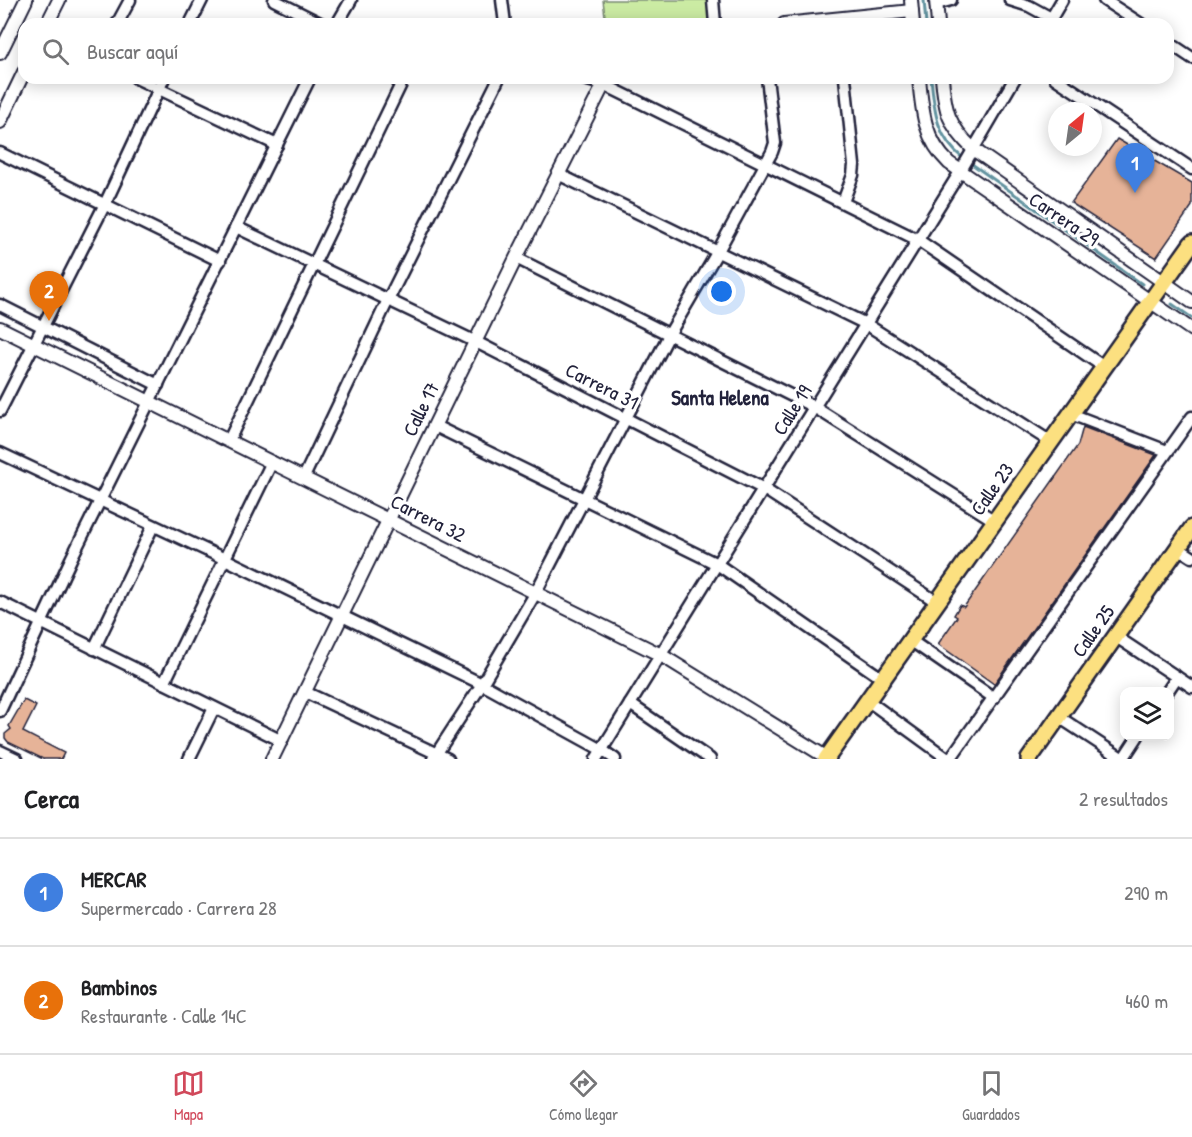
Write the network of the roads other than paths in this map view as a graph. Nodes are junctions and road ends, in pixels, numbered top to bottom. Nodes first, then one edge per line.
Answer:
1 (26, 0) edge
2 (59, 0) edge
3 (130, 0) edge
4 (202, 0) edge
5 (274, 0) edge
6 (351, 0) edge
7 (502, 0) edge
8 (713, 0) edge
9 (951, 0) edge
10 (1010, 0) edge
11 (1062, 0) edge
12 (1104, 0) edge
13 (936, 2) edge
14 (911, 5) edge
15 (50, 18) edge
16 (120, 18) edge
17 (193, 18) edge
18 (310, 18) edge
19 (341, 18) edge
20 (504, 18) edge
21 (714, 18) edge
22 (852, 18) edge
23 (937, 18) edge
24 (1046, 18) edge
25 (1052, 18) edge
26 (1132, 18) edge
27 (1174, 46) edge
28 (0, 54) edge
29 (1192, 58) edge
30 (18, 84) edge
31 (148, 84) edge
32 (161, 84) edge
33 (307, 84) edge
34 (401, 84) edge
35 (496, 84) edge
36 (605, 84) edge
37 (610, 84) edge
38 (768, 84) edge
39 (846, 84) edge
40 (920, 84) edge
41 (942, 84) edge
42 (1011, 84) edge
43 (1064, 84) edge
44 (158, 89) junction
45 (0, 122) edge
46 (277, 145) junction
47 (971, 152) junction
48 (0, 153) edge
49 (764, 164) junction
50 (961, 169) junction
51 (1192, 169) edge
52 (558, 174) junction
53 (843, 202) junction
54 (105, 204) junction
55 (236, 227) junction
56 (918, 240) junction
57 (1192, 243) edge
58 (718, 251) junction
59 (516, 258) junction
60 (220, 261) junction
61 (314, 265) junction
62 (1164, 282) junction
63 (388, 300) junction
64 (1150, 302) junction
65 (1192, 302) edge
66 (0, 305) edge
67 (866, 324) junction
68 (42, 326) junction
69 (0, 328) edge
70 (1192, 330) edge
71 (670, 333) junction
72 (476, 342) junction
73 (33, 344) junction
74 (1104, 367) junction
75 (158, 384) junction
76 (150, 402) junction
77 (814, 407) junction
78 (0, 411) edge
79 (1071, 414) junction
80 (1192, 417) edge
81 (625, 418) junction
82 (435, 426) junction
83 (229, 440) junction
84 (1051, 442) junction
85 (1167, 451) junction
86 (0, 453) edge
87 (272, 462) junction
88 (304, 477) junction
89 (764, 489) junction
90 (585, 500) junction
91 (101, 501) junction
92 (389, 520) junction
93 (995, 521) junction
94 (153, 526) junction
95 (1192, 528) edge
96 (1178, 548) junction
97 (1192, 557) edge
98 (225, 559) junction
99 (717, 564) junction
100 (535, 594) junction
101 (0, 602) edge
102 (937, 602) junction
103 (342, 616) junction
104 (41, 623) junction
105 (1115, 636) junction
106 (910, 640) junction
107 (94, 649) junction
108 (661, 655) junction
109 (1177, 677) junction
110 (883, 679) junction
111 (164, 683) junction
112 (482, 684) junction
113 (1170, 687) edge
114 (1192, 687) edge
115 (305, 692) junction
116 (994, 698) junction
117 (867, 700) junction
118 (630, 704) junction
119 (214, 708) junction
120 (0, 711) edge
121 (1059, 717) junction
122 (282, 741) junction
123 (1135, 741) edge
124 (0, 751) edge
125 (599, 754) edge
126 (435, 756) edge
127 (827, 758) edge
128 (17, 759) edge
129 (189, 759) edge
130 (272, 759) edge
131 (448, 759) edge
132 (615, 759) edge
133 (710, 759) edge
134 (949, 759) edge
135 (1029, 759) edge
136 (1123, 759) edge

1 - 28 street
2 - 15 street
3 - 16 street
4 - 17 street
5 - 18 street
6 - 19 street
7 - 20 street
8 - 21 street
9 - 13 street
10 - 24 street
11 - 25 street
12 - 26 street
13 - 23 street
14 - 22 street
27 - 29 street
30 - 45 street
31 - 44 street
32 - 44 street
33 - 46 street
34 - 61 street
35 - 63 street
36 - 52 street, Calle 17
37 - 49 street
38 - 49 street
39 - 53 street
40 - 50 street, Carrera 29
41 - 47 street, Carrera 29
42 - 47 street, Calle 19
43 - 51 street
44 - 46 street
44 - 54 street
46 - 55 street
47 - 50 street, Calle 19
47 - 62 street, Carrera 29
48 - 54 street
49 - 53 street
49 - 58 street
50 - 56 street, Calle 19
50 - 64 street, Carrera 29
52 - 58 street
52 - 59 street, Calle 17
53 - 56 street
54 - 60 street
54 - 68 street
55 - 60 street
55 - 61 street, Carrera 31
56 - 67 street, Calle 19
56 - 74 street
57 - 62 main road, Calle 23
58 - 67 street
58 - 71 street
59 - 71 street
59 - 72 street, Calle 17
60 - 75 street
61 - 63 street, Carrera 31
61 - 83 street
62 - 64 main road, Calle 23
62 - 65 street, Carrera 29
63 - 72 street, Carrera 31
63 - 88 street
64 - 70 street, Carrera 29
64 - 74 main road, Calle 23
66 - 68 street
67 - 77 street, Calle 19
67 - 84 street
68 - 73 street
68 - 75 street
69 - 73 street, Carrera 32
71 - 77 street
71 - 81 street
72 - 81 street, Carrera 31
72 - 82 street, Calle 17
73 - 76 street, Carrera 32
73 - 78 street
74 - 79 main road, Calle 23
75 - 76 street
76 - 83 street, Carrera 32
76 - 91 street
77 - 89 street, Calle 19
77 - 93 street
79 - 84 main road, Calle 23
79 - 85 street
80 - 85 street
81 - 89 street, Carrera 31
81 - 90 street
82 - 90 street
82 - 92 street, Calle 17
83 - 87 street, Carrera 32
84 - 93 main road, Calle 23
85 - 116 street
86 - 91 street
87 - 88 street, Carrera 32
87 - 98 street
88 - 92 street, Carrera 32
89 - 99 street, Calle 19
89 - 102 street, Carrera 31
90 - 99 street
90 - 100 street
91 - 94 street
91 - 104 street
92 - 100 street, Carrera 32
92 - 103 street, Calle 17
93 - 102 main road, Calle 23
94 - 98 street
94 - 107 street
95 - 96 main road, Calle 25
96 - 97 street
96 - 105 main road, Calle 25
98 - 103 street
98 - 111 street
99 - 108 street, Calle 19
99 - 110 street
100 - 108 street, Carrera 32
100 - 112 street
101 - 104 street
102 - 106 main road, Calle 23
103 - 112 street
103 - 115 street, Calle 17
104 - 107 street
104 - 120 street
105 - 109 street
105 - 121 main road, Calle 25
106 - 110 main road, Calle 23
106 - 116 street
107 - 111 street
108 - 118 street, Calle 19
108 - 127 street, Carrera 32
109 - 113 street
109 - 114 street
110 - 117 main road, Calle 23
111 - 119 street
112 - 125 street
112 - 126 street
115 - 122 street, Calle 17
115 - 126 street
116 - 134 street
117 - 127 main road, Calle 23
117 - 134 street
118 - 125 street, Calle 19
118 - 133 street
119 - 122 street
119 - 129 street
121 - 135 main road, Calle 25
121 - 136 street
122 - 130 street, Calle 17
123 - 136 street
124 - 128 street
125 - 132 street
126 - 131 street

